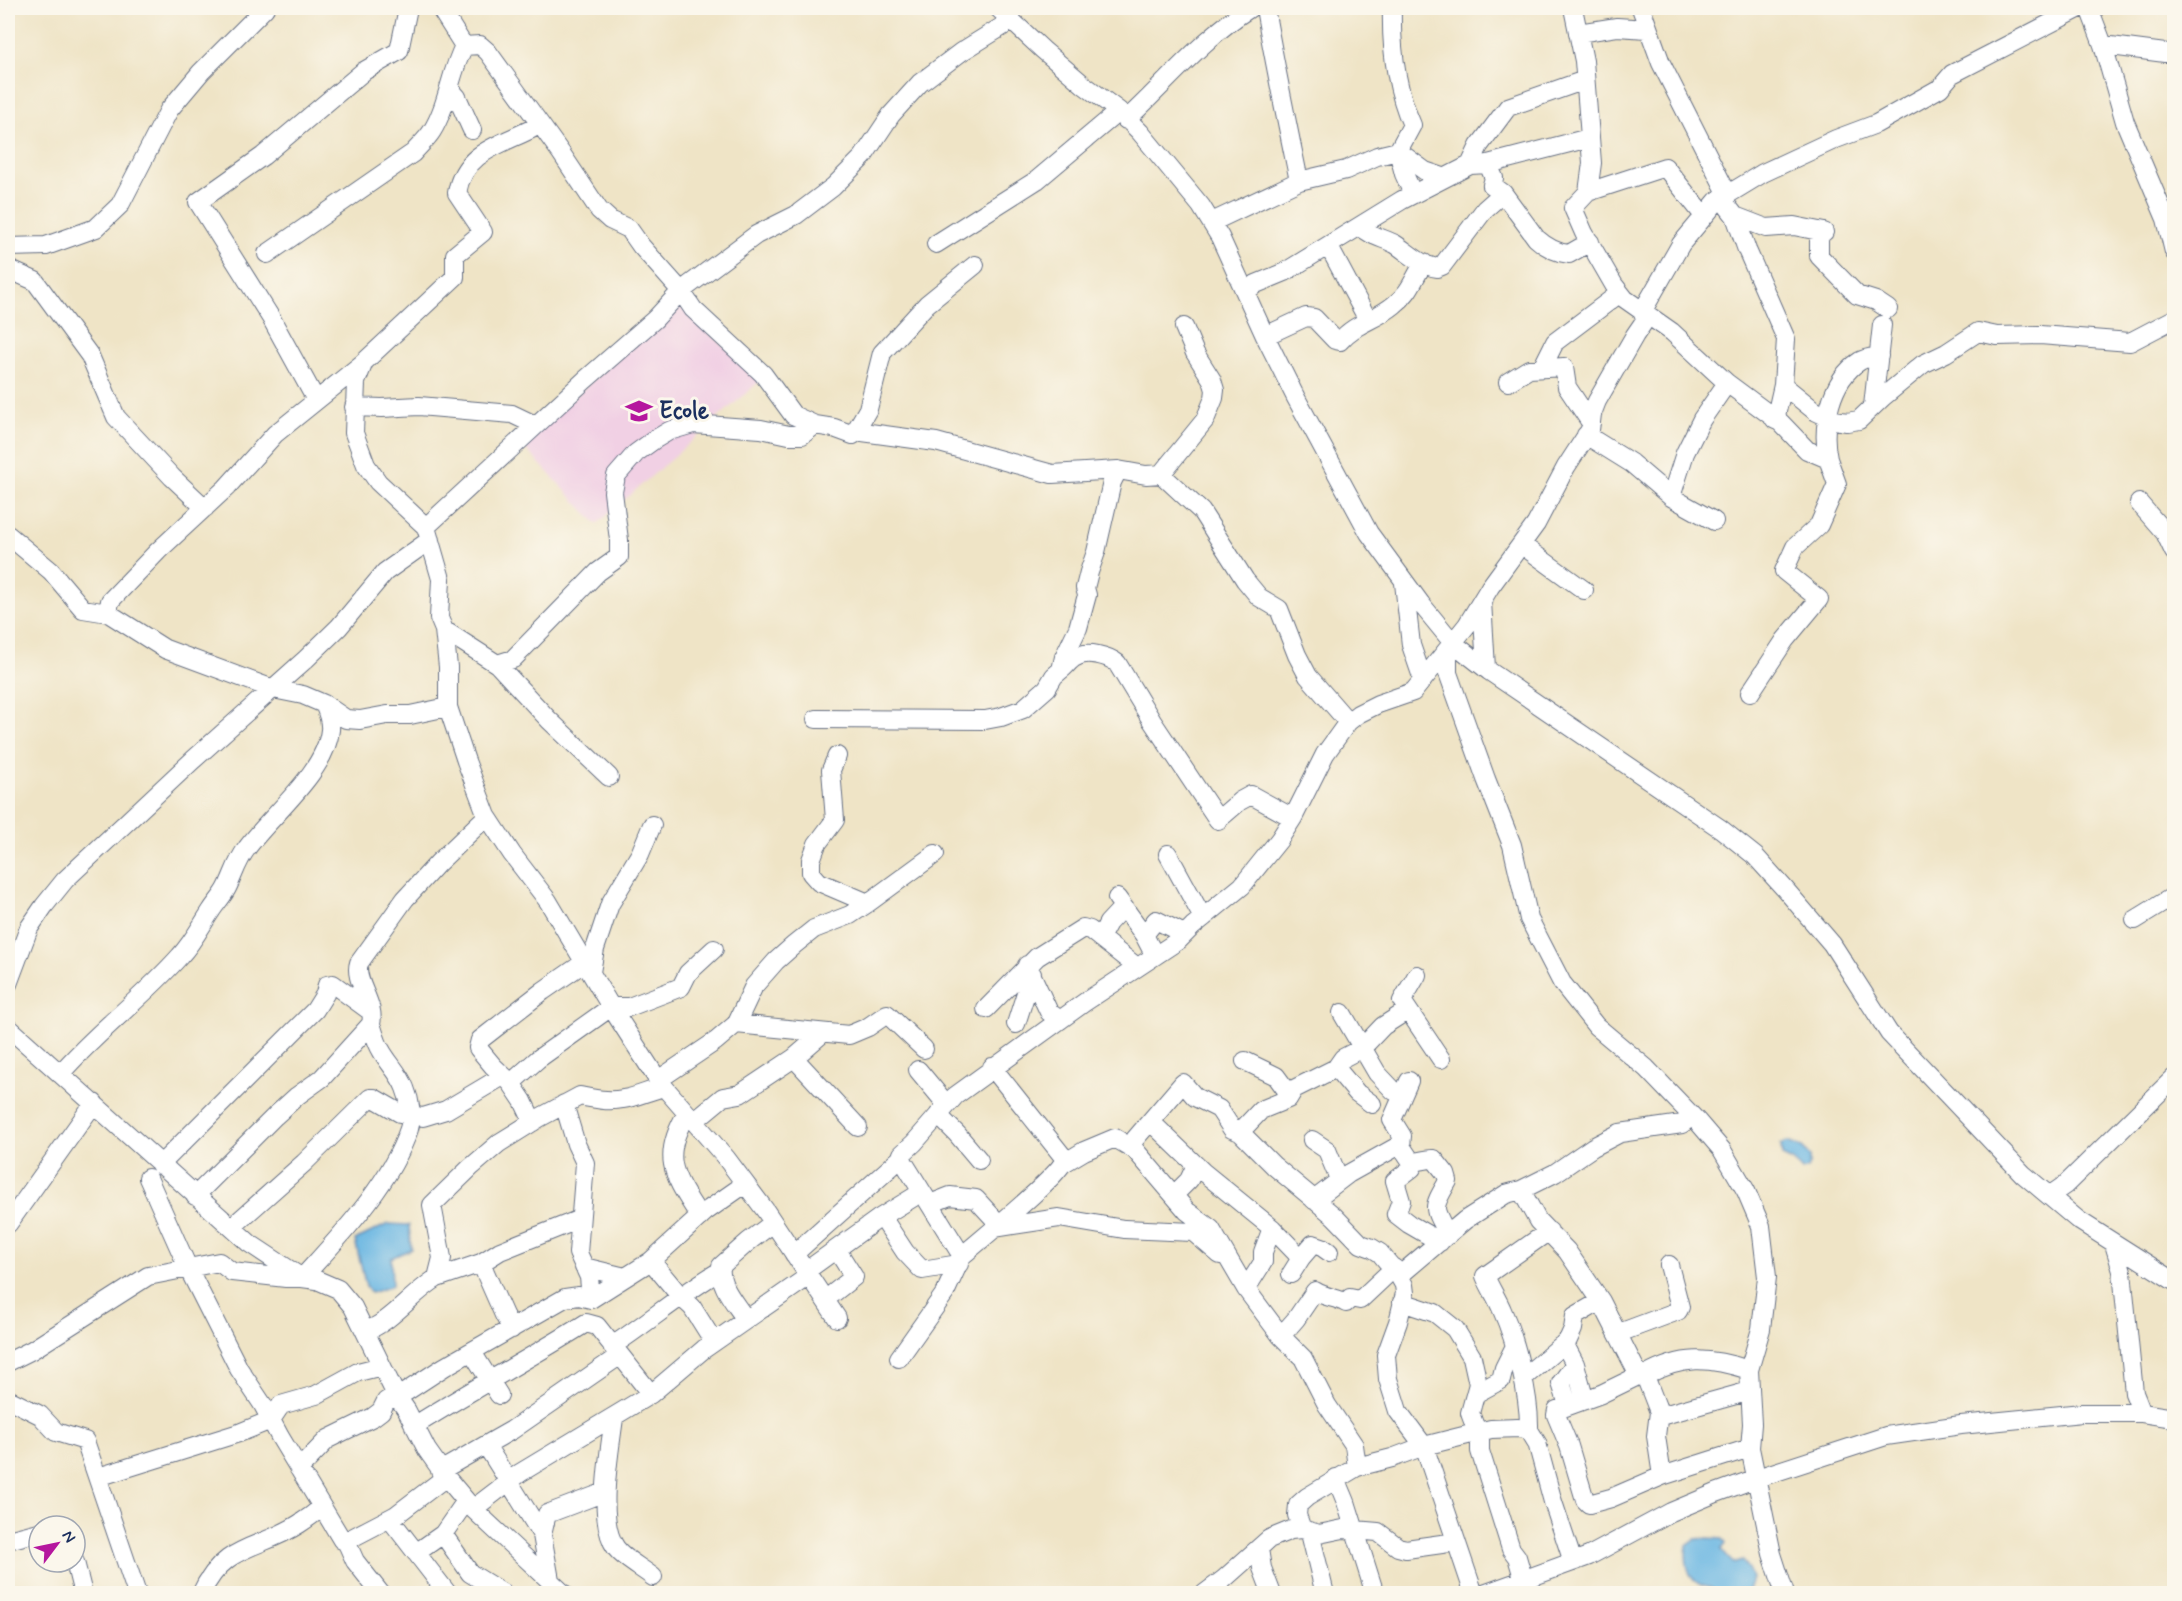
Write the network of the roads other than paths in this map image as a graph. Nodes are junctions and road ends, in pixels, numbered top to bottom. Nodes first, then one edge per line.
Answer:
1 (265, 8) edge
2 (408, 8) edge
3 (440, 8) edge
4 (998, 8) edge
5 (1250, 8) edge
6 (1265, 8) edge
7 (1392, 8) edge
8 (1572, 8) edge
9 (1641, 8) edge
10 (2080, 8) edge
11 (2089, 8) edge
12 (1011, 21) junction
13 (1647, 29) junction
14 (1578, 33) junction
15 (2103, 45) junction
16 (464, 46) junction
17 (2175, 52) edge
18 (1585, 80) junction
19 (449, 88) junction
20 (1123, 115) junction
21 (539, 125) junction
22 (472, 130) dead end
23 (1589, 138) junction
24 (1398, 151) junction
25 (1479, 164) junction
26 (1443, 177) junction
27 (1299, 181) junction
28 (1588, 192) junction
29 (1503, 193) junction
30 (1413, 194) junction
31 (1724, 195) junction
32 (1704, 216) junction
33 (1735, 216) junction
34 (1212, 222) junction
35 (1360, 226) junction
36 (1590, 242) junction
37 (936, 244) dead end
38 (8, 247) edge
39 (1329, 247) junction
40 (2175, 252) edge
41 (267, 254) dead end
42 (1424, 263) junction
43 (975, 265) dead end
44 (8, 269) edge
45 (681, 291) junction
46 (1245, 292) junction
47 (1620, 293) junction
48 (1645, 314) junction
49 (2175, 319) edge
50 (1368, 320) junction
51 (1184, 327) dead end
52 (1265, 336) junction
53 (1879, 356) junction
54 (364, 362) junction
55 (1542, 368) junction
56 (1508, 382) dead end
57 (1727, 383) junction
58 (1783, 385) junction
59 (316, 400) junction
60 (1873, 406) junction
61 (354, 407) junction
62 (1828, 417) junction
63 (1775, 420) junction
64 (535, 425) junction
65 (814, 425) junction
66 (1589, 429) junction
67 (855, 431) junction
68 (1828, 459) junction
69 (1118, 470) junction
70 (1161, 474) junction
71 (1671, 497) junction
72 (2139, 503) dead end
73 (205, 508) junction
74 (1713, 521) dead end
75 (428, 533) junction
76 (8, 535) edge
77 (1522, 545) junction
78 (2175, 552) edge
79 (1404, 582) junction
80 (1584, 590) dead end
81 (1482, 601) junction
82 (108, 613) junction
83 (444, 630) junction
84 (1450, 646) junction
85 (497, 664) junction
86 (1486, 669) junction
87 (1061, 670) junction
88 (1423, 680) junction
89 (273, 689) junction
90 (1750, 693) dead end
91 (324, 704) junction
92 (448, 707) junction
93 (816, 719) dead end
94 (1348, 722) junction
95 (837, 756) dead end
96 (609, 777) dead end
97 (486, 816) junction
98 (1293, 818) junction
99 (652, 825) dead end
100 (935, 854) dead end
101 (1168, 854) dead end
102 (2175, 896) edge
103 (868, 903) junction
104 (1203, 918) junction
105 (2134, 920) dead end
106 (1184, 934) junction
107 (1144, 935) junction
108 (1100, 938) junction
109 (714, 949) dead end
110 (1155, 956) junction
111 (588, 967) junction
112 (1137, 967) junction
113 (1029, 970) junction
114 (1417, 975) dead end
115 (8, 984) edge
116 (611, 1007) junction
117 (986, 1009) dead end
118 (1408, 1010) junction
119 (1342, 1013) dead end
120 (370, 1017) junction
121 (1060, 1020) junction
122 (736, 1024) junction
123 (1016, 1024) dead end
124 (8, 1027) edge
125 (823, 1033) junction
126 (1362, 1048) junction
127 (924, 1049) dead end
128 (794, 1058) junction
129 (1441, 1059) dead end
130 (1245, 1061) dead end
131 (992, 1067) junction
132 (1336, 1068) junction
133 (918, 1070) dead end
134 (60, 1074) junction
135 (2175, 1078) edge
136 (507, 1079) junction
137 (661, 1083) junction
138 (1290, 1095) junction
139 (94, 1103) junction
140 (564, 1104) junction
141 (1372, 1104) dead end
142 (942, 1110) junction
143 (411, 1115) junction
144 (1692, 1116) junction
145 (690, 1117) junction
146 (533, 1122) junction
147 (1151, 1122) junction
148 (858, 1126) dead end
149 (1240, 1132) junction
150 (1312, 1140) dead end
151 (1128, 1146) junction
152 (1401, 1146) junction
153 (901, 1158) junction
154 (979, 1160) dead end
155 (1415, 1162) junction
156 (1064, 1163) junction
157 (1196, 1165) junction
158 (154, 1171) junction
159 (1341, 1179) junction
160 (745, 1184) junction
161 (865, 1190) junction
162 (1521, 1190) junction
163 (1174, 1195) junction
164 (195, 1196) junction
165 (2049, 1196) junction
166 (926, 1198) junction
167 (1314, 1200) junction
168 (885, 1216) junction
169 (700, 1217) junction
170 (580, 1219) junction
171 (774, 1223) junction
172 (8, 1224) edge
173 (996, 1226) junction
174 (231, 1227) junction
175 (1272, 1228) junction
176 (1549, 1231) junction
177 (1444, 1238) junction
178 (2114, 1244) junction
179 (837, 1250) junction
180 (1329, 1252) dead end
181 (794, 1254) junction
182 (1301, 1258) junction
183 (961, 1260) junction
184 (651, 1261) junction
185 (481, 1263) junction
186 (1231, 1263) junction
187 (1669, 1265) dead end
188 (584, 1267) junction
189 (189, 1270) junction
190 (720, 1271) junction
191 (1396, 1272) junction
192 (807, 1274) junction
193 (1291, 1274) dead end
194 (625, 1277) junction
195 (302, 1278) junction
196 (437, 1278) junction
197 (2175, 1281) edge
198 (1246, 1289) junction
199 (681, 1297) junction
200 (588, 1299) junction
201 (826, 1299) junction
202 (1601, 1301) junction
203 (1402, 1302) junction
204 (837, 1318) dead end
205 (746, 1320) junction
206 (591, 1324) junction
207 (512, 1329) junction
208 (365, 1331) junction
209 (1619, 1332) junction
210 (1281, 1336) junction
211 (714, 1342) junction
212 (1564, 1343) junction
213 (1514, 1348) junction
214 (616, 1351) junction
215 (472, 1352) junction
216 (899, 1358) dead end
217 (8, 1362) edge
218 (382, 1366) junction
219 (1749, 1370) junction
220 (1643, 1375) junction
221 (1523, 1378) junction
222 (494, 1388) junction
223 (1750, 1391) junction
224 (651, 1394) junction
225 (1475, 1394) junction
226 (397, 1396) junction
227 (8, 1401) edge
228 (1577, 1402) junction
229 (2142, 1413) junction
230 (1660, 1416) junction
231 (614, 1418) junction
232 (2175, 1418) edge
233 (271, 1420) junction
234 (414, 1426) junction
235 (1529, 1430) junction
236 (1478, 1432) junction
237 (486, 1445) junction
238 (1424, 1446) junction
239 (1750, 1448) junction
240 (1357, 1467) junction
241 (299, 1469) junction
242 (443, 1474) junction
243 (1662, 1476) junction
244 (98, 1477) junction
245 (1336, 1478) junction
246 (1757, 1478) junction
247 (509, 1482) junction
248 (605, 1492) junction
249 (470, 1505) junction
250 (322, 1507) junction
251 (390, 1519) junction
252 (1356, 1530) junction
253 (1306, 1531) junction
254 (443, 1534) junction
255 (27, 1535) edge
256 (542, 1535) junction
257 (8, 1540) edge
258 (346, 1541) junction
259 (1456, 1542) junction
260 (1259, 1549) junction
261 (416, 1553) junction
262 (1573, 1562) junction
263 (78, 1574) edge
264 (653, 1577) dead end
265 (550, 1580) junction
266 (1530, 1584) edge
267 (83, 1593) edge
268 (137, 1593) edge
269 (201, 1593) edge
270 (381, 1593) edge
271 (448, 1593) edge
272 (504, 1593) edge
273 (564, 1593) edge
274 (1204, 1593) edge
275 (1272, 1593) edge
276 (1325, 1593) edge
277 (1375, 1593) edge
278 (1474, 1593) edge
279 (1484, 1593) edge
280 (1785, 1593) edge

1 - 38 street
2 - 59 street
3 - 16 street
4 - 12 street
5 - 20 street
6 - 27 street
7 - 24 street
8 - 14 street
9 - 13 street
10 - 31 street
11 - 15 street
12 - 20 street
12 - 45 street
13 - 14 street
13 - 31 street
14 - 18 street
15 - 17 street
15 - 40 street
16 - 19 street
16 - 21 street
18 - 23 street
18 - 25 street
19 - 22 street
19 - 41 street
20 - 34 street
20 - 37 street
21 - 45 street
21 - 54 street
23 - 25 street
23 - 28 street
24 - 26 street
24 - 27 street
24 - 30 street
25 - 26 street
25 - 29 street
26 - 30 street
27 - 34 street
28 - 32 street
28 - 36 street
29 - 36 street
29 - 42 street
30 - 35 street
31 - 32 street
31 - 33 street
32 - 48 street
33 - 53 street
33 - 58 street
34 - 46 street
35 - 39 street
35 - 42 street
36 - 47 street
39 - 46 street
39 - 50 street
42 - 50 street
43 - 67 street
44 - 73 street
45 - 64 street
45 - 65 street
46 - 52 street
47 - 48 street
47 - 55 street
48 - 57 street
48 - 66 street
49 - 60 street
50 - 52 street
51 - 70 street
52 - 79 street
53 - 60 street
53 - 62 street
54 - 59 street
54 - 61 street
55 - 56 street
55 - 66 street
57 - 63 street
57 - 71 street
58 - 62 street
58 - 63 street
59 - 73 street
60 - 62 street
61 - 64 street
61 - 75 street
62 - 68 street
63 - 68 street
64 - 75 street
65 - 67 street
65 - 85 street
66 - 71 street
66 - 77 street
67 - 69 street
68 - 90 street
69 - 70 street
69 - 87 street
70 - 94 street
71 - 74 street
72 - 78 street
73 - 82 street
75 - 83 street
75 - 89 street
76 - 82 street
77 - 80 street
77 - 81 street
79 - 84 street
79 - 88 street
81 - 84 street
81 - 86 street
82 - 89 street
83 - 85 street
83 - 92 street
84 - 86 street
84 - 88 street
84 - 144 street
85 - 96 street
86 - 165 street
87 - 93 street
87 - 98 street
88 - 94 street
89 - 91 street
89 - 115 street
91 - 92 street
91 - 134 street
92 - 97 street
94 - 98 street
95 - 103 street
97 - 111 street
97 - 120 street
98 - 104 street
99 - 111 street
100 - 103 street
101 - 104 street
102 - 105 street
103 - 122 street
104 - 106 street
106 - 107 street
106 - 110 street
107 - 108 street
107 - 110 street
108 - 112 street
108 - 113 street
109 - 116 street
110 - 112 street
111 - 116 street
111 - 136 street
112 - 121 street
113 - 117 street
113 - 121 street
113 - 123 street
114 - 118 street
116 - 136 street
116 - 137 street
118 - 126 street
118 - 129 street
119 - 126 street
120 - 143 street
120 - 158 street
120 - 164 street
121 - 131 street
122 - 125 street
122 - 137 street
124 - 134 street
125 - 127 street
125 - 128 street
126 - 132 street
126 - 152 street
128 - 145 street
128 - 148 street
130 - 138 street
131 - 142 street
131 - 156 street
132 - 138 street
132 - 141 street
133 - 142 street
134 - 139 street
135 - 165 street
136 - 143 street
136 - 146 street
137 - 140 street
137 - 145 street
138 - 149 street
139 - 158 street
139 - 172 street
140 - 146 street
140 - 170 street
142 - 153 street
142 - 154 street
143 - 174 street
143 - 195 street
144 - 162 street
144 - 219 street
145 - 160 street
145 - 169 street
146 - 196 street
147 - 149 street
147 - 151 street
147 - 157 street
149 - 167 street
150 - 159 street
151 - 156 street
151 - 163 street
152 - 155 street
152 - 159 street
153 - 161 street
153 - 166 street
155 - 177 street
155 - 177 street
156 - 173 street
157 - 163 street
157 - 175 street
158 - 164 street
158 - 189 street
159 - 167 street
160 - 169 street
160 - 171 street
161 - 168 street
161 - 181 street
162 - 176 street
162 - 177 street
163 - 186 street
164 - 174 street
165 - 178 street
166 - 168 street
166 - 173 street
166 - 183 street
167 - 191 street
168 - 179 street
168 - 183 street
169 - 184 street
170 - 185 street
170 - 188 street
171 - 181 street
171 - 190 street
173 - 183 street
173 - 186 street
174 - 195 street
175 - 182 street
175 - 198 street
176 - 202 street
176 - 213 street
177 - 191 street
178 - 197 street
178 - 229 street
179 - 192 street
179 - 201 street
180 - 182 street
181 - 192 street
182 - 193 street
183 - 216 street
184 - 194 street
184 - 199 street
185 - 196 street
185 - 207 street
186 - 198 street
187 - 209 street
188 - 194 street
188 - 200 street
189 - 195 street
189 - 217 street
189 - 233 street
190 - 199 street
190 - 205 street
191 - 203 street
191 - 210 street
192 - 201 street
192 - 205 street
194 - 200 street
195 - 208 street
196 - 208 street
198 - 210 street
199 - 211 street
199 - 214 street
200 - 206 street
200 - 207 street
201 - 204 street
202 - 209 street
202 - 212 street
203 - 225 street
203 - 238 street
205 - 211 street
206 - 214 street
206 - 222 street
207 - 215 street
208 - 218 street
209 - 220 street
210 - 240 street
211 - 224 street
212 - 221 street
212 - 228 street
213 - 221 street
213 - 225 street
214 - 224 street
214 - 237 street
215 - 222 street
215 - 226 street
218 - 226 street
218 - 233 street
219 - 220 street
219 - 223 street
220 - 228 street
220 - 230 street
221 - 235 street
222 - 234 street
223 - 230 street
223 - 239 street
224 - 231 street
225 - 236 street
226 - 234 street
226 - 241 street
227 - 244 street
228 - 243 street
229 - 232 street
229 - 246 street
230 - 243 street
231 - 247 street
231 - 248 street
233 - 241 street
233 - 244 street
234 - 242 street
235 - 236 street
235 - 262 street
236 - 238 street
236 - 266 street
237 - 242 street
237 - 247 street
238 - 240 street
238 - 259 street
239 - 243 street
239 - 246 street
240 - 245 street
241 - 250 street
242 - 249 street
242 - 251 street
244 - 268 street
245 - 252 street
245 - 253 street
246 - 262 street
246 - 280 street
247 - 249 street
247 - 256 street
248 - 256 street
248 - 264 street
249 - 254 street
249 - 265 street
250 - 258 street
250 - 269 street
251 - 258 street
251 - 261 street
252 - 253 street
252 - 259 street
252 - 277 street
253 - 260 street
253 - 276 street
254 - 261 street
254 - 272 street
255 - 257 street
256 - 265 street
258 - 270 street
259 - 278 street
260 - 274 street
260 - 275 street
261 - 271 street
262 - 266 street
263 - 267 street
265 - 273 street
266 - 279 street

